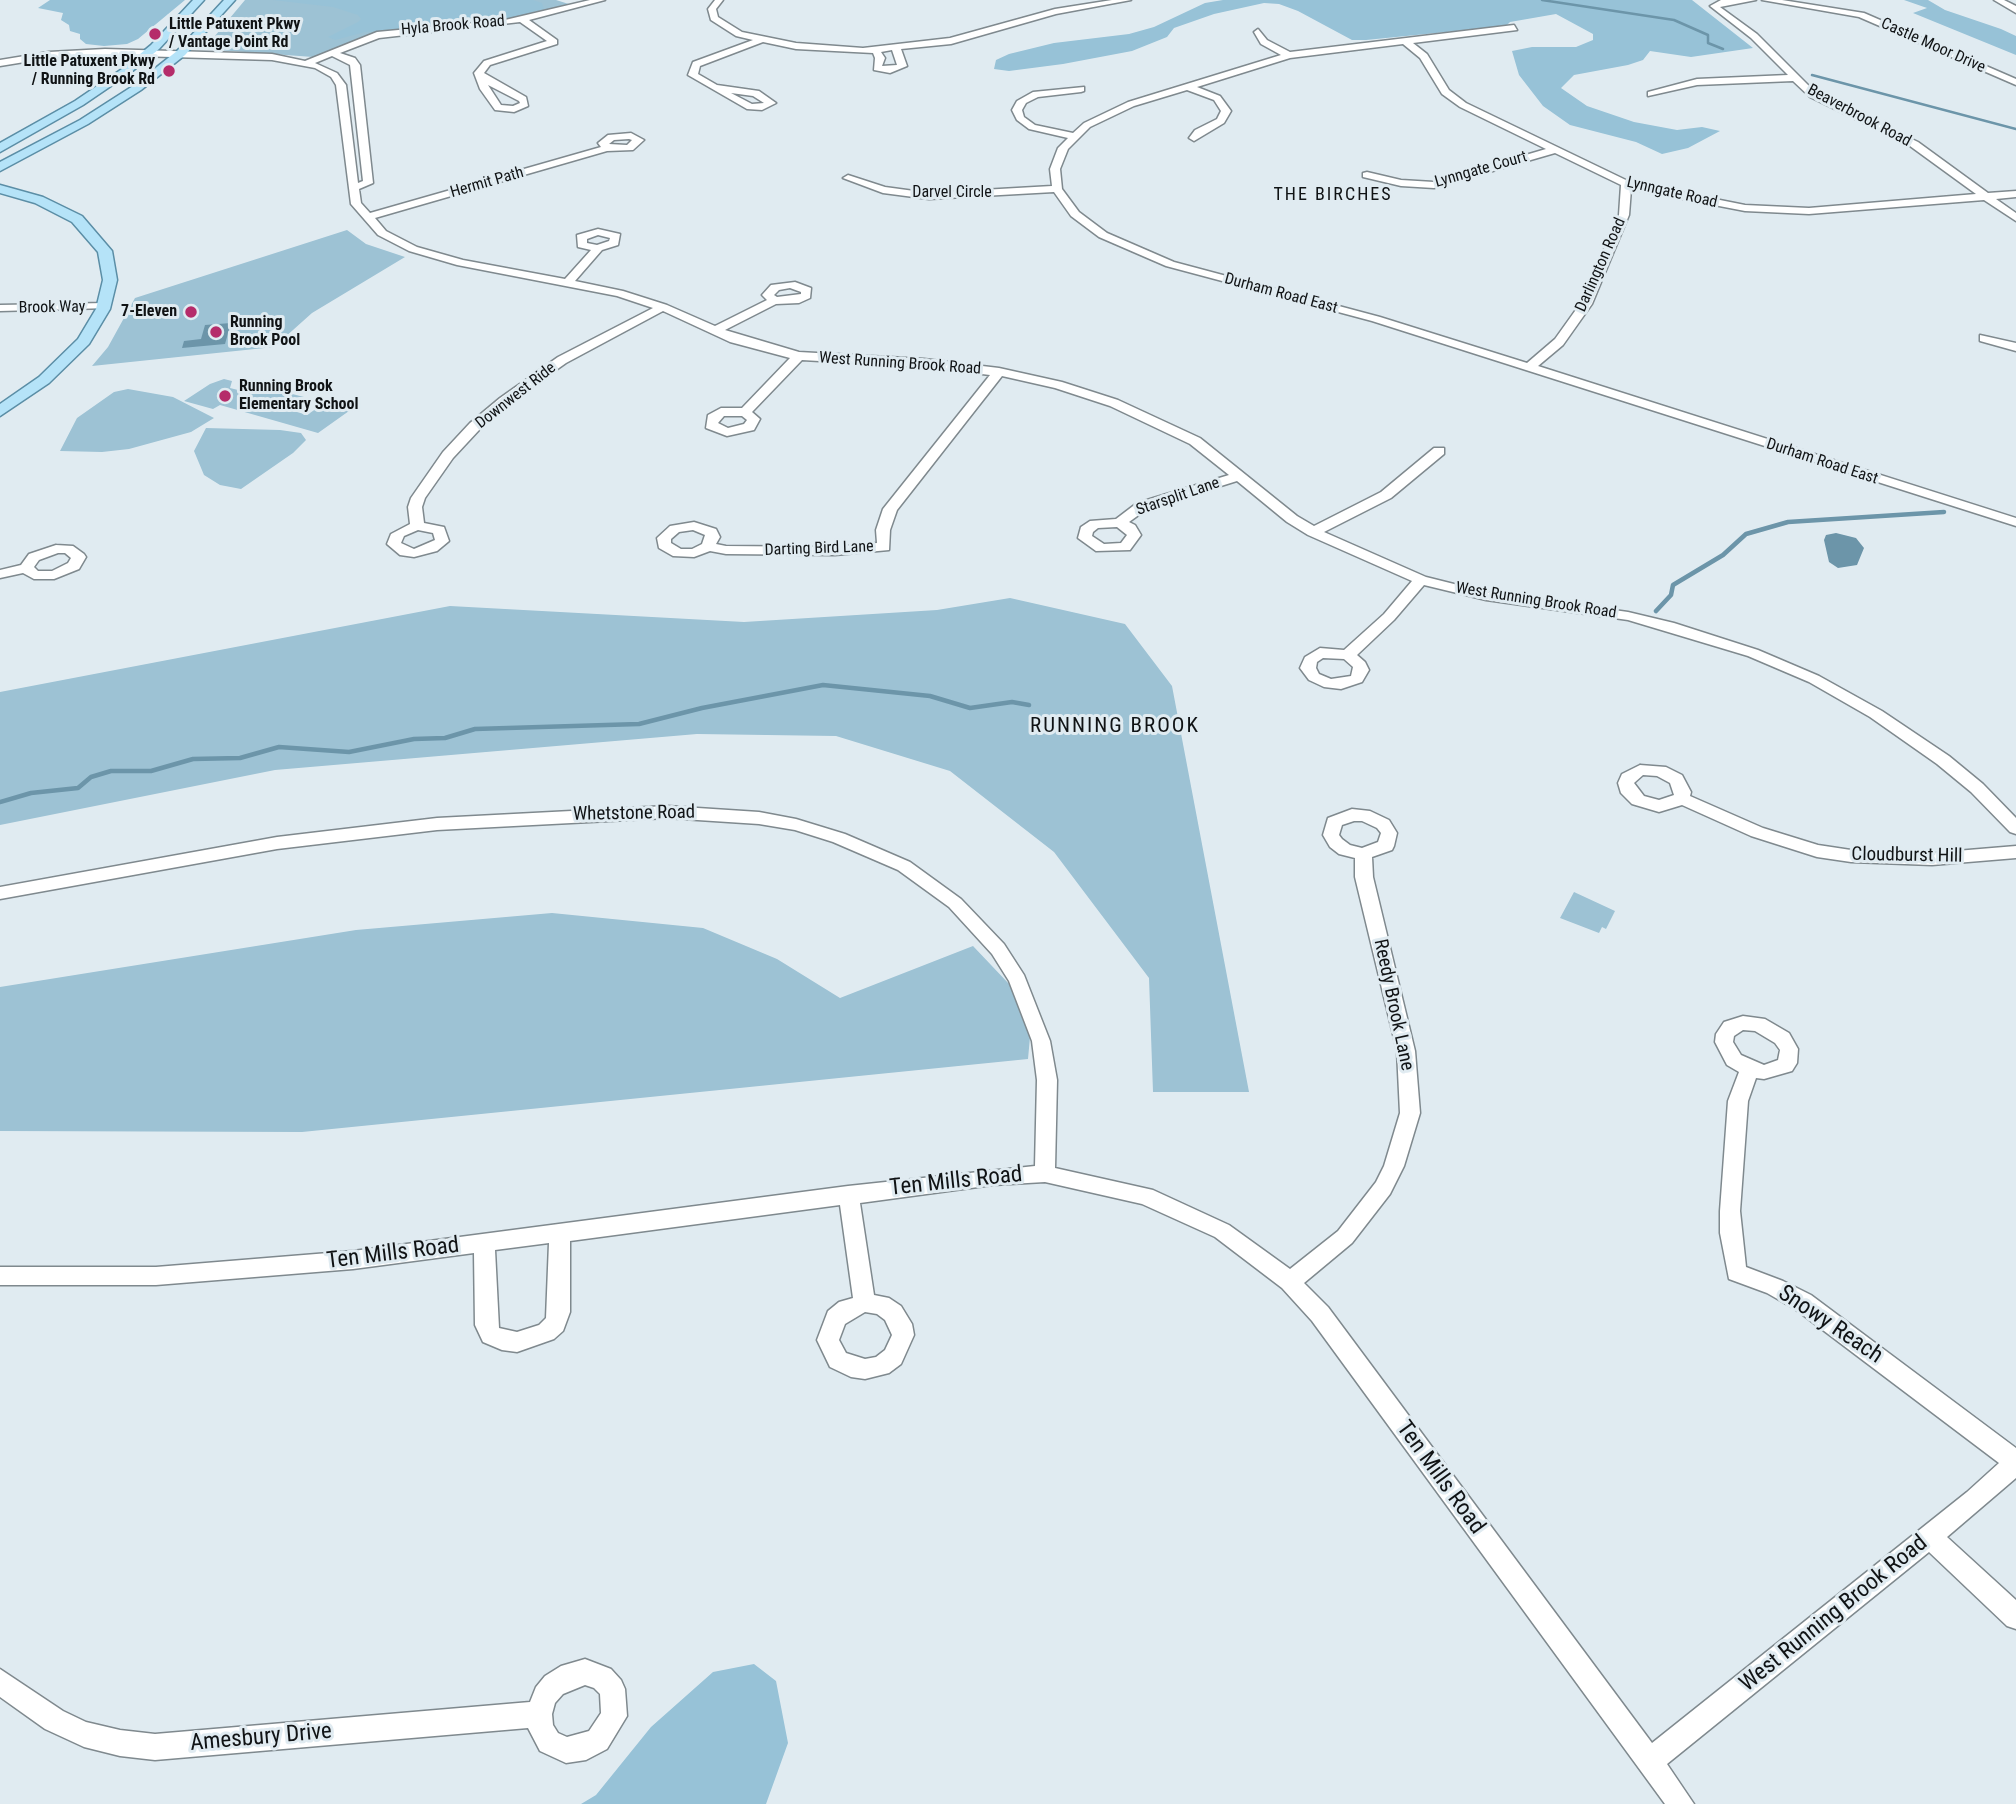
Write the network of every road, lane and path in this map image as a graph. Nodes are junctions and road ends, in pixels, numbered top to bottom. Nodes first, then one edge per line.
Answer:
1 (199, 0) edge
2 (230, 0) edge
3 (601, 0) edge
4 (719, 0) edge
5 (1127, 0) edge
6 (1752, 0) edge
7 (1766, 0) edge
8 (1774, 0) edge
9 (1998, 0) edge
10 (2016, 10) edge
11 (523, 20) junction
12 (1514, 28) dead end
13 (1258, 32) dead end
14 (760, 40) junction
15 (1405, 41) junction
16 (896, 49) junction
17 (876, 50) junction
18 (148, 52) junction
19 (181, 53) junction
20 (331, 53) junction
21 (1289, 55) junction
22 (309, 62) junction
23 (0, 63) edge
24 (482, 78) dead end
25 (1793, 78) junction
26 (2016, 82) edge
27 (1187, 86) junction
28 (717, 88) junction
29 (1081, 89) dead end
30 (1651, 93) dead end
31 (1073, 136) junction
32 (1194, 138) dead end
33 (0, 148) edge
34 (607, 148) dead end
35 (1555, 150) junction
36 (0, 167) edge
37 (1367, 175) dead end
38 (848, 178) dead end
39 (1626, 184) junction
40 (352, 188) junction
41 (0, 189) edge
42 (1057, 189) junction
43 (2016, 194) edge
44 (1986, 196) junction
45 (367, 217) junction
46 (2016, 218) edge
47 (597, 248) dead end
48 (569, 281) junction
49 (774, 301) dead end
50 (105, 306) junction
51 (663, 307) junction
52 (0, 308) edge
53 (714, 331) junction
54 (1984, 338) dead end
55 (2016, 347) edge
56 (799, 356) junction
57 (1529, 368) junction
58 (999, 372) junction
59 (0, 411) edge
60 (745, 412) dead end
61 (1439, 451) dead end
62 (1240, 476) junction
63 (2016, 522) edge
64 (1119, 523) dead end
65 (417, 526) dead end
66 (1313, 532) junction
67 (708, 547) dead end
68 (26, 568) dead end
69 (0, 574) edge
70 (1421, 580) junction
71 (1348, 655) dead end
72 (1681, 798) dead end
73 (2016, 828) edge
74 (2016, 852) edge
75 (1363, 854) dead end
76 (0, 893) edge
77 (1750, 1069) dead end
78 (1045, 1174) junction
79 (848, 1194) junction
80 (560, 1233) junction
81 (484, 1243) junction
82 (0, 1276) edge
83 (1290, 1282) junction
84 (865, 1303) dead end
85 (2016, 1462) edge
86 (1930, 1537) junction
87 (2016, 1617) edge
88 (0, 1682) edge
89 (539, 1714) dead end
90 (1650, 1761) junction
91 (1681, 1804) edge
92 (1688, 1804) edge

1 - 18 main road
2 - 19 main road
3 - 11 street, Hyla Brook Road
4 - 14 street
5 - 16 street
6 - 25 street, Beaverbrook Road
7 - 8 street, Castle Moor Drive
8 - 26 street, Castle Moor Drive
9 - 10 street
11 - 20 street, Hyla Brook Road
11 - 24 street
12 - 15 street
13 - 21 street
14 - 17 street
14 - 28 street
15 - 21 street
15 - 35 street, Lynngate Road
16 - 17 street
16 - 17 street
18 - 19 street, West Running Brook Road
18 - 23 street, West Running Brook Road
18 - 33 main road
19 - 22 street, West Running Brook Road
19 - 36 main road
20 - 22 street, Hyla Brook Road
20 - 40 street
21 - 27 street
22 - 40 street, West Running Brook Road
25 - 30 street
25 - 44 street, Beaverbrook Road
27 - 31 street
27 - 32 street
28 - 28 street
29 - 31 street
31 - 42 street
34 - 45 street, Hermit Path
35 - 37 street, Lynngate Court
35 - 39 street, Lynngate Road
38 - 42 street, Darvel Circle
39 - 44 street, Lynngate Road
39 - 57 street, Darlington Road
40 - 45 street, West Running Brook Road
41 - 50 main road
42 - 57 street, Durham Road East
43 - 44 street, Lynngate Road
44 - 46 street, Beaverbrook Road
45 - 48 street, West Running Brook Road
47 - 48 street
48 - 51 street, West Running Brook Road
49 - 53 street
50 - 52 street, Brook Way
50 - 59 main road
51 - 53 street, West Running Brook Road
51 - 65 street, Downwest Ride
53 - 56 street, West Running Brook Road
54 - 55 street
56 - 58 street, West Running Brook Road
56 - 60 street
57 - 63 street, Durham Road East
58 - 62 street, West Running Brook Road
58 - 67 street, Darting Bird Lane
61 - 66 street
62 - 64 street, Starsplit Lane
62 - 66 street, West Running Brook Road
66 - 70 street, West Running Brook Road
68 - 69 street
70 - 71 street
70 - 73 street, West Running Brook Road
72 - 74 street, Cloudburst Hill
75 - 83 street, Reedy Brook Lane
76 - 78 street, Whetstone Road
77 - 85 street, Snowy Reach
78 - 79 street, Ten Mills Road
78 - 83 street, Ten Mills Road
79 - 80 street, Ten Mills Road
79 - 84 street
80 - 81 street, Ten Mills Road
80 - 81 street
81 - 82 street, Ten Mills Road
83 - 90 street, Ten Mills Road
85 - 86 street, West Running Brook Road
86 - 87 street
86 - 90 street, West Running Brook Road
88 - 89 street, Amesbury Drive
90 - 91 street, Ten Mills Road
90 - 92 street, Ten Mills Road

